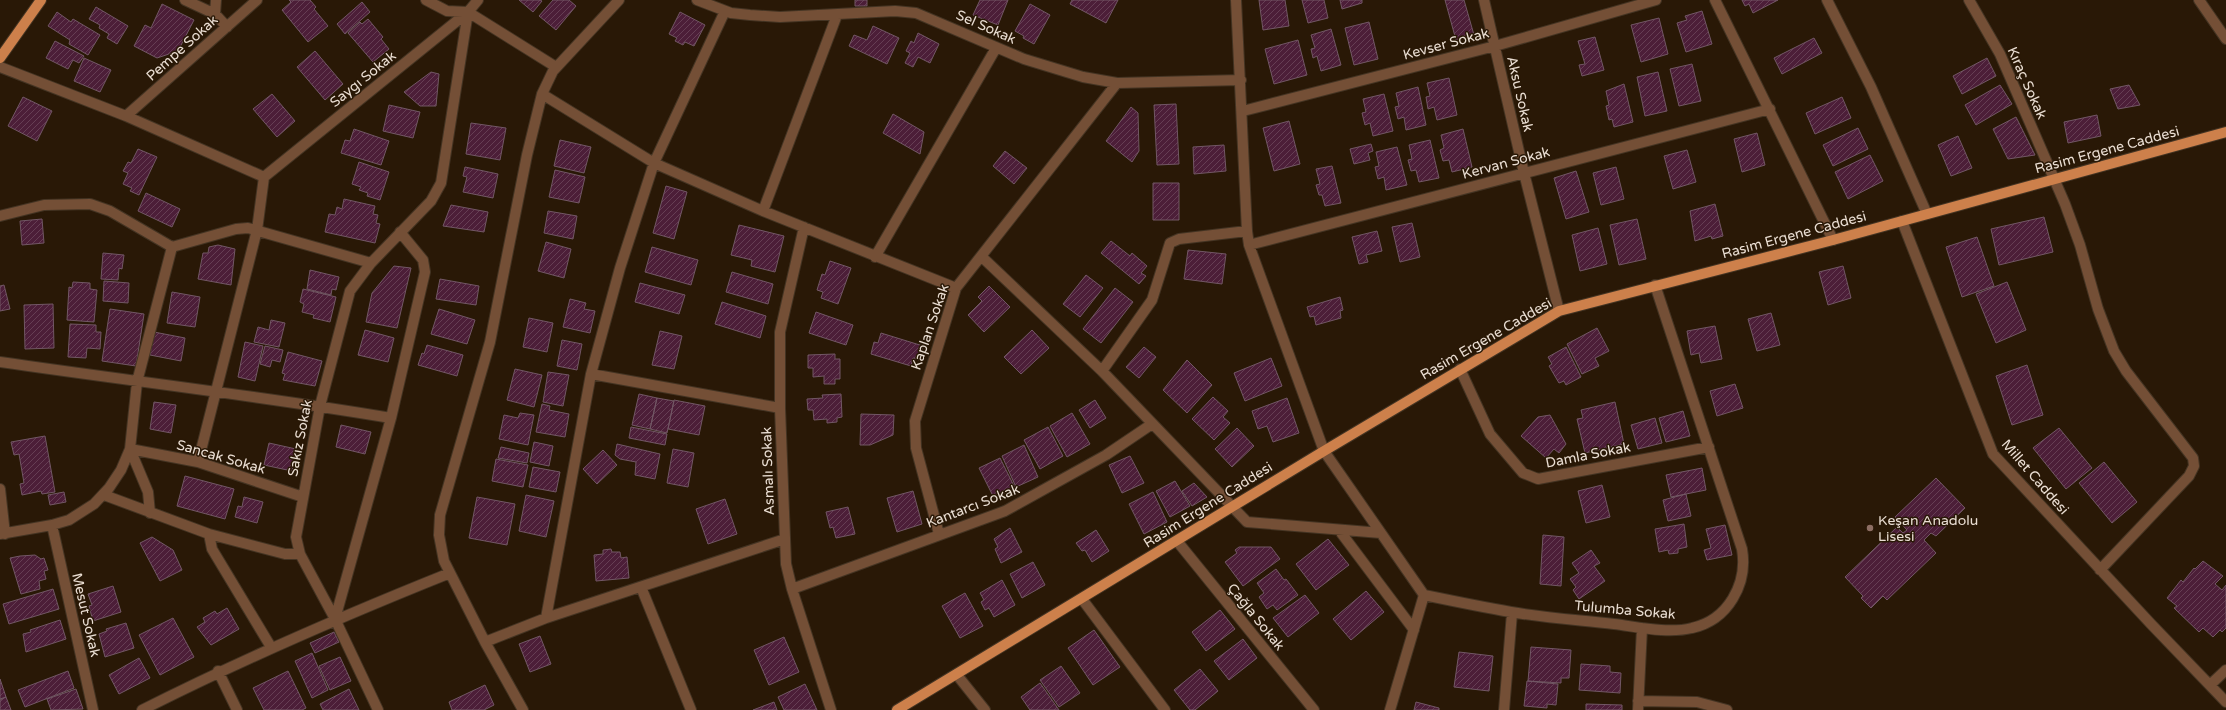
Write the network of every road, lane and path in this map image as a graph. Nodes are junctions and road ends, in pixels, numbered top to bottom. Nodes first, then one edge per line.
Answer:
1 (41, 0) edge
2 (185, 0) edge
3 (216, 0) edge
4 (257, 0) edge
5 (426, 0) edge
6 (478, 0) edge
7 (619, 0) edge
8 (697, 0) edge
9 (1236, 0) edge
10 (1484, 0) edge
11 (1656, 0) edge
12 (1715, 0) edge
13 (1827, 0) edge
14 (1969, 0) edge
15 (2199, 0) edge
16 (725, 11) junction
17 (468, 12) junction
18 (215, 14) junction
19 (837, 15) junction
20 (227, 26) junction
21 (2226, 39) edge
22 (1494, 46) junction
23 (996, 48) junction
24 (0, 58) edge
25 (0, 67) edge
26 (556, 67) junction
27 (1240, 80) junction
28 (1117, 84) junction
29 (542, 94) junction
30 (1770, 109) junction
31 (1243, 111) junction
32 (126, 116) junction
33 (2226, 132) edge
34 (654, 163) junction
35 (1524, 173) junction
36 (264, 177) junction
37 (2054, 180) junction
38 (763, 211) junction
39 (1927, 214) junction
40 (0, 216) edge
41 (1902, 221) junction
42 (804, 228) junction
43 (257, 230) junction
44 (1247, 231) junction
45 (400, 232) junction
46 (1833, 240) junction
47 (1249, 245) junction
48 (172, 247) junction
49 (875, 257) junction
50 (982, 257) junction
51 (371, 263) junction
52 (1655, 286) junction
53 (956, 288) junction
54 (1559, 311) junction
55 (0, 362) edge
56 (1460, 369) junction
57 (1102, 371) junction
58 (591, 374) junction
59 (137, 382) junction
60 (215, 390) junction
61 (320, 406) junction
62 (780, 408) junction
63 (391, 418) junction
64 (1152, 424) junction
65 (1709, 447) junction
66 (130, 449) junction
67 (1324, 451) junction
68 (198, 462) junction
69 (0, 489) edge
70 (104, 495) junction
71 (303, 497) junction
72 (1232, 507) junction
73 (150, 514) junction
74 (52, 525) junction
75 (1339, 530) junction
76 (2, 534) edge
77 (210, 534) junction
78 (939, 534) junction
79 (1381, 534) junction
80 (785, 539) junction
81 (1176, 541) junction
82 (300, 554) junction
83 (2100, 570) junction
84 (450, 573) junction
85 (641, 587) junction
86 (792, 589) junction
87 (1424, 595) junction
88 (1082, 599) junction
89 (1512, 612) junction
90 (546, 618) junction
91 (335, 619) junction
92 (1642, 628) junction
93 (1414, 630) junction
94 (485, 642) junction
95 (271, 647) junction
96 (2226, 670) edge
97 (218, 671) junction
98 (957, 674) junction
99 (2210, 685) junction
100 (2226, 702) edge
101 (1638, 705) edge
102 (94, 710) edge
103 (142, 710) edge
104 (237, 710) edge
105 (378, 710) edge
106 (523, 710) edge
107 (691, 710) edge
108 (830, 710) edge
109 (897, 710) edge
110 (985, 710) edge
111 (1165, 710) edge
112 (1314, 710) edge
113 (1390, 710) edge
114 (1504, 710) edge
115 (1728, 710) edge

1 - 24 main road
2 - 18 street
3 - 18 street
4 - 20 street, Pempe Sokak
5 - 17 street
6 - 17 street, Saygı Sokak
7 - 26 street
8 - 16 street, Sel Sokak
9 - 27 street
10 - 22 street, Aksu Sokak
11 - 22 street, Kevser Sokak
12 - 30 street
13 - 39 street
14 - 37 street, Kıraç Sokak
15 - 21 street
16 - 19 street, Sel Sokak
16 - 34 street
17 - 26 street
17 - 36 street, Saygı Sokak
17 - 45 street, Sakız Sokak
18 - 20 street
19 - 23 street, Sel Sokak
19 - 38 street
20 - 32 street, Pempe Sokak
22 - 31 street, Kevser Sokak
22 - 35 street, Aksu Sokak
23 - 28 street, Sel Sokak
23 - 49 street
25 - 32 street
26 - 29 street
27 - 28 street, Sel Sokak
27 - 31 street
28 - 50 street, Kaplan Sokak
29 - 34 street
29 - 84 street
30 - 35 street, Kervan Sokak
30 - 46 street
31 - 44 street
32 - 36 street
33 - 37 main road, Rasim Ergene Caddesi
34 - 38 street
34 - 58 street
35 - 47 street, Kervan Sokak
35 - 54 street, Aksu Sokak
36 - 43 street
37 - 39 main road, Rasim Ergene Caddesi
37 - 83 street, Kıraç Sokak
38 - 42 street
39 - 41 main road, Rasim Ergene Caddesi
40 - 48 street
41 - 46 main road, Rasim Ergene Caddesi
41 - 83 street, Millet Caddesi
42 - 49 street
42 - 62 street, Asmalı Sokak
43 - 48 street
43 - 51 street
43 - 60 street
44 - 47 street
44 - 57 street
45 - 51 street, Sakız Sokak
45 - 63 street
46 - 52 main road, Rasim Ergene Caddesi
47 - 67 street
48 - 59 street
49 - 53 street
50 - 53 street, Kaplan Sokak
50 - 57 street
51 - 61 street, Sakız Sokak
52 - 54 main road, Rasim Ergene Caddesi
52 - 65 street, Tulumba Sokak
53 - 78 street, Kaplan Sokak
54 - 56 main road, Rasim Ergene Caddesi
55 - 59 street
56 - 65 street, Damla Sokak
56 - 67 main road, Rasim Ergene Caddesi
57 - 64 street
58 - 62 street
58 - 90 street
59 - 60 street
59 - 66 street
60 - 61 street
60 - 68 street
61 - 63 street
61 - 71 street, Sakız Sokak
62 - 80 street, Asmalı Sokak
63 - 91 street
64 - 72 street
64 - 78 street, Kantarcı Sokak
65 - 92 street, Tulumba Sokak
66 - 68 street, Sancak Sokak
66 - 70 street
66 - 73 street
67 - 72 main road, Rasim Ergene Caddesi
67 - 79 street
68 - 71 street, Sancak Sokak
69 - 76 street
70 - 73 street
70 - 74 street
71 - 82 street, Sakız Sokak
72 - 75 street
72 - 81 main road, Rasim Ergene Caddesi
73 - 77 street
74 - 76 street
74 - 102 street, Mesut Sokak
75 - 79 street
75 - 93 street
77 - 82 street
77 - 95 street
78 - 86 street, Kantarcı Sokak
79 - 87 street
80 - 85 street
80 - 86 street, Asmalı Sokak
81 - 88 main road, Rasim Ergene Caddesi
81 - 112 street, Çağla Sokak
82 - 91 street, Sakız Sokak
83 - 99 street, Millet Caddesi
84 - 91 street
84 - 94 street
85 - 90 street
85 - 107 street
86 - 108 street, Asmalı Sokak
87 - 89 street, Tulumba Sokak
87 - 93 street
88 - 98 main road, Rasim Ergene Caddesi
88 - 111 street
89 - 92 street, Tulumba Sokak
89 - 114 street
90 - 94 street
91 - 95 street
91 - 105 street, Sakız Sokak
92 - 101 street
93 - 113 street
94 - 106 street
95 - 97 street
96 - 99 street
97 - 103 street
97 - 104 street
98 - 109 main road, Rasim Ergene Caddesi
98 - 110 street
99 - 100 street, Millet Caddesi
101 - 115 street

